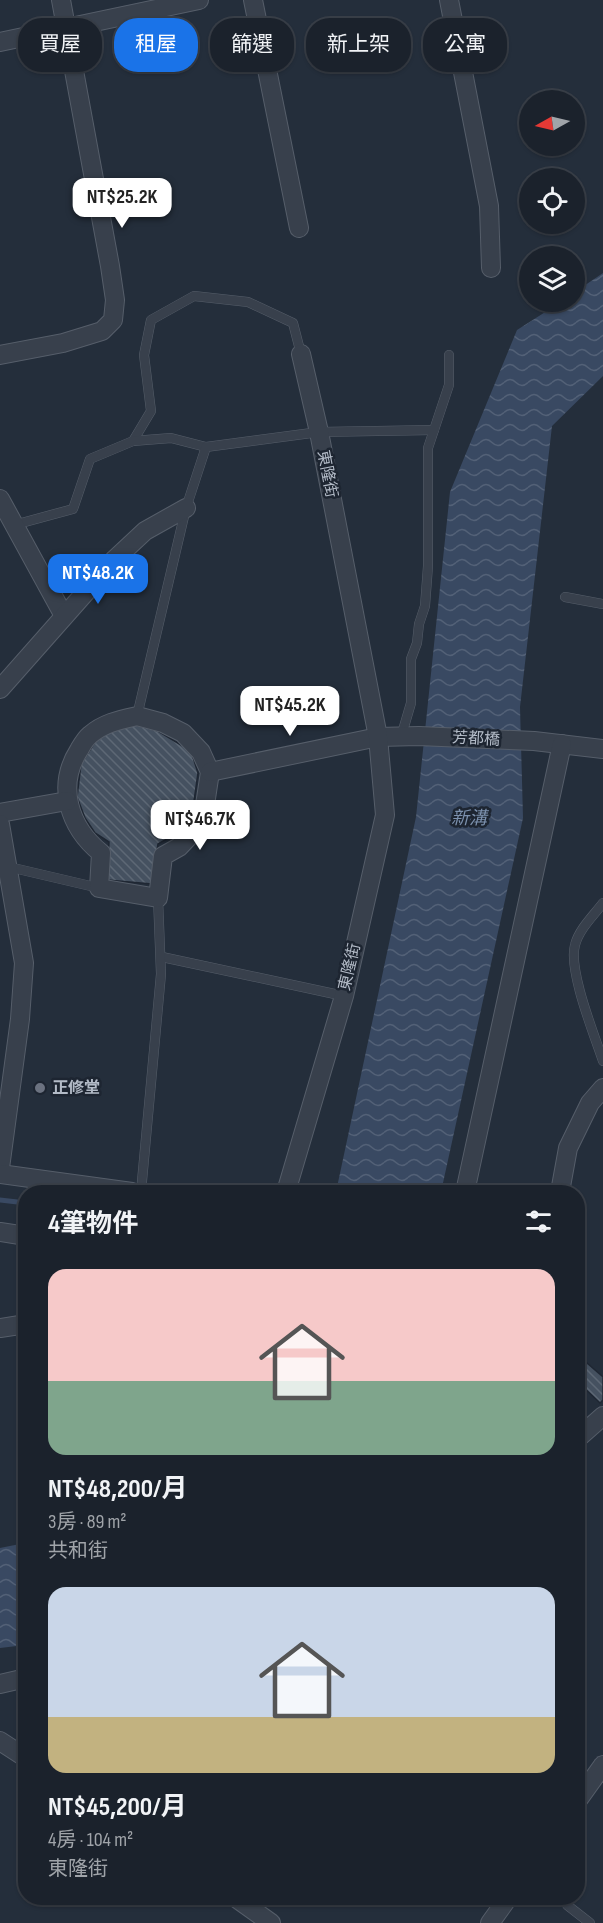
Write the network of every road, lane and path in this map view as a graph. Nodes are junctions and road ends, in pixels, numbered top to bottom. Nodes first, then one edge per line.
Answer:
1 (61, 0) edge
2 (198, 0) edge
3 (253, 0) edge
4 (449, 0) edge
5 (65, 18) edge
6 (102, 20) edge
7 (18, 38) edge
8 (0, 42) edge
9 (75, 72) edge
10 (299, 228) dead end
11 (491, 268) dead end
12 (301, 354) joint
13 (0, 355) edge
14 (449, 355) dead end
15 (434, 430) junction
16 (319, 432) junction
17 (133, 441) junction
18 (206, 447) junction
19 (0, 499) edge
20 (186, 508) junction
21 (14, 525) junction
22 (565, 597) dead end
23 (603, 604) edge
24 (64, 615) junction
25 (0, 689) edge
26 (136, 716) junction
27 (410, 736) junction
28 (378, 737) junction
29 (562, 744) junction
30 (603, 749) edge
31 (210, 772) junction
32 (67, 801) junction
33 (0, 813) edge
34 (0, 824) edge
35 (4, 866) edge
36 (99, 888) junction
37 (158, 898) junction
38 (603, 903) edge
39 (162, 957) junction
40 (344, 996) junction
41 (603, 1061) edge
42 (603, 1088) edge
43 (0, 1168) edge
44 (0, 1174) edge
45 (81, 1185) edge
46 (142, 1185) edge
47 (288, 1185) edge
48 (467, 1185) edge
49 (561, 1185) edge
50 (0, 1232) edge
51 (18, 1235) edge
52 (18, 1326) edge
53 (0, 1329) edge
54 (603, 1416) edge
55 (585, 1432) edge
56 (18, 1680) edge
57 (0, 1684) edge
58 (0, 1741) edge
59 (18, 1753) edge
60 (603, 1764) edge
61 (585, 1790) edge
62 (251, 1905) edge
63 (503, 1905) edge
64 (567, 1905) dead end
65 (271, 1923) edge
66 (490, 1923) edge
67 (590, 1923) edge

1 - 5 street
2 - 6 street
3 - 10 street
4 - 11 street
7 - 8 street
9 - 13 street
12 - 16 street, 東隆街
12 - 17 lane
14 - 15 lane
15 - 16 lane
15 - 27 lane
16 - 18 lane
16 - 28 street, 東隆街
17 - 18 lane
17 - 21 lane
18 - 20 lane
19 - 21 street
20 - 24 street
20 - 26 lane
21 - 24 street
22 - 23 lane
24 - 25 street
26 - 31 street
26 - 32 street
27 - 28 street, 芳都橋
27 - 29 street, 芳都橋
28 - 31 street
28 - 40 street, 東隆街
29 - 30 street, 芳都橋
29 - 48 street
31 - 37 street
32 - 33 street
32 - 36 street
34 - 35 street
35 - 36 lane
35 - 43 street
36 - 37 street
37 - 39 lane
38 - 41 lane
39 - 40 lane
39 - 46 lane
40 - 47 street, 東隆街
42 - 49 street
44 - 45 street
50 - 51 street
52 - 53 street
54 - 55 street
56 - 57 street
58 - 59 street
60 - 61 street
62 - 65 street
63 - 66 street
64 - 67 lane

